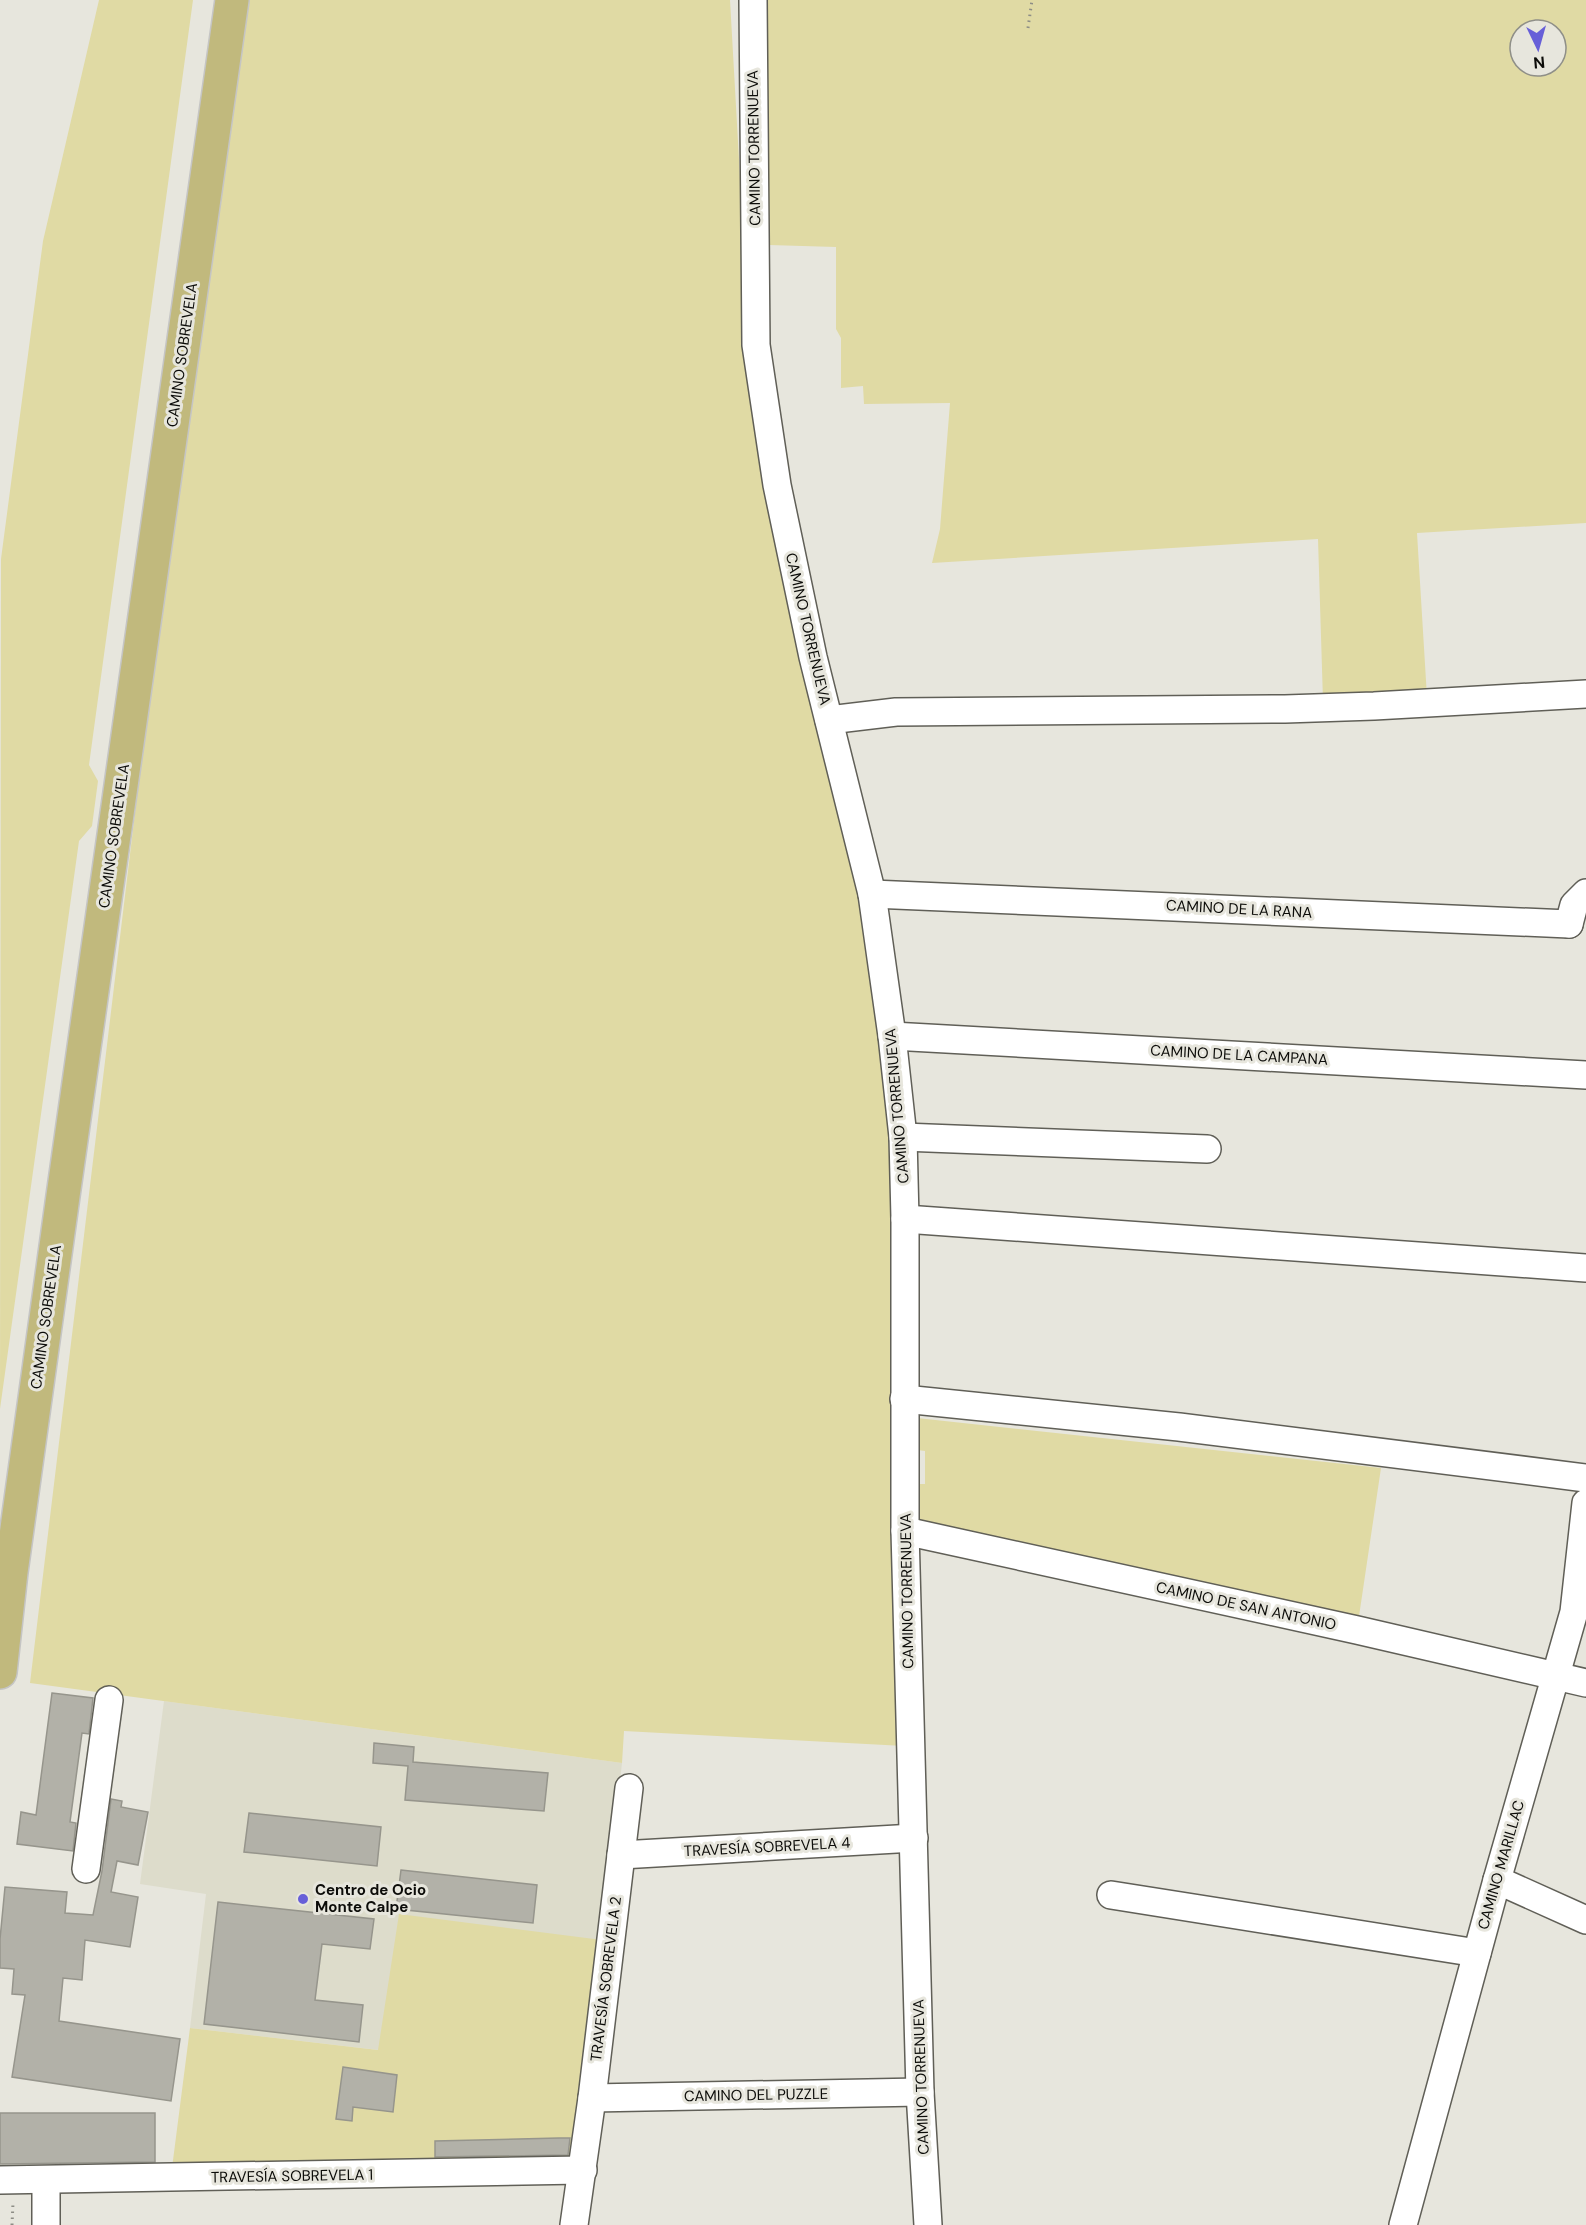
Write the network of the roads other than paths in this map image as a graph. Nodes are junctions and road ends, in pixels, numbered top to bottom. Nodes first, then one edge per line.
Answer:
1 (232, 0) edge
2 (753, 0) edge
3 (1586, 694) edge
4 (829, 720) junction
5 (872, 894) junction
6 (1586, 894) edge
7 (1578, 931) edge
8 (892, 1036) junction
9 (1586, 1075) edge
10 (903, 1137) junction
11 (1207, 1149) dead end
12 (905, 1219) junction
13 (1586, 1268) edge
14 (904, 1400) junction
15 (1586, 1478) edge
16 (1586, 1503) edge
17 (905, 1531) junction
18 (0, 1672) edge
19 (1555, 1677) junction
20 (1586, 1683) edge
21 (109, 1700) dead end
22 (629, 1788) dead end
23 (914, 1838) junction
24 (621, 1855) junction
25 (87, 1869) dead end
26 (1497, 1880) junction
27 (1111, 1895) dead end
28 (1586, 1920) edge
29 (1477, 1953) junction
30 (920, 2092) junction
31 (592, 2098) junction
32 (583, 2170) junction
33 (0, 2180) edge
34 (46, 2180) junction
35 (46, 2225) edge
36 (574, 2225) edge
37 (928, 2225) edge
38 (1402, 2225) edge

1 - 18 main road, CAMINO SOBREVELA
2 - 4 street, CAMINO TORRENUEVA
3 - 4 street
4 - 5 street, CAMINO TORRENUEVA
5 - 7 street, CAMINO DE LA RANA
5 - 8 street, CAMINO TORRENUEVA
6 - 7 street, CAMINO DE LA RANA
8 - 9 street, CAMINO DE LA CAMPANA
8 - 10 street, CAMINO TORRENUEVA
10 - 11 street
10 - 12 street, CAMINO TORRENUEVA
12 - 13 street
12 - 14 street, CAMINO TORRENUEVA
14 - 15 street
14 - 17 street, CAMINO TORRENUEVA
16 - 19 street, CAMINO MARILLAC
17 - 19 street, CAMINO DE SAN ANTONIO
17 - 23 street, CAMINO TORRENUEVA
19 - 20 street, CAMINO DE SAN ANTONIO
19 - 26 street, CAMINO MARILLAC
21 - 25 street
22 - 24 street, TRAVESÍA SOBREVELA 2
23 - 24 street, TRAVESÍA SOBREVELA 4
23 - 30 street, CAMINO TORRENUEVA
24 - 31 street, TRAVESÍA SOBREVELA 2
26 - 28 street
26 - 29 street, CAMINO MARILLAC
27 - 29 street
29 - 38 street, CAMINO MARILLAC
30 - 31 street, CAMINO DEL PUZZLE
30 - 37 street, CAMINO TORRENUEVA
31 - 32 street, TRAVESÍA SOBREVELA 2
32 - 34 street, TRAVESÍA SOBREVELA 1
32 - 36 street, TRAVESÍA SOBREVELA 2
33 - 34 street, TRAVESÍA SOBREVELA 1
34 - 35 street

